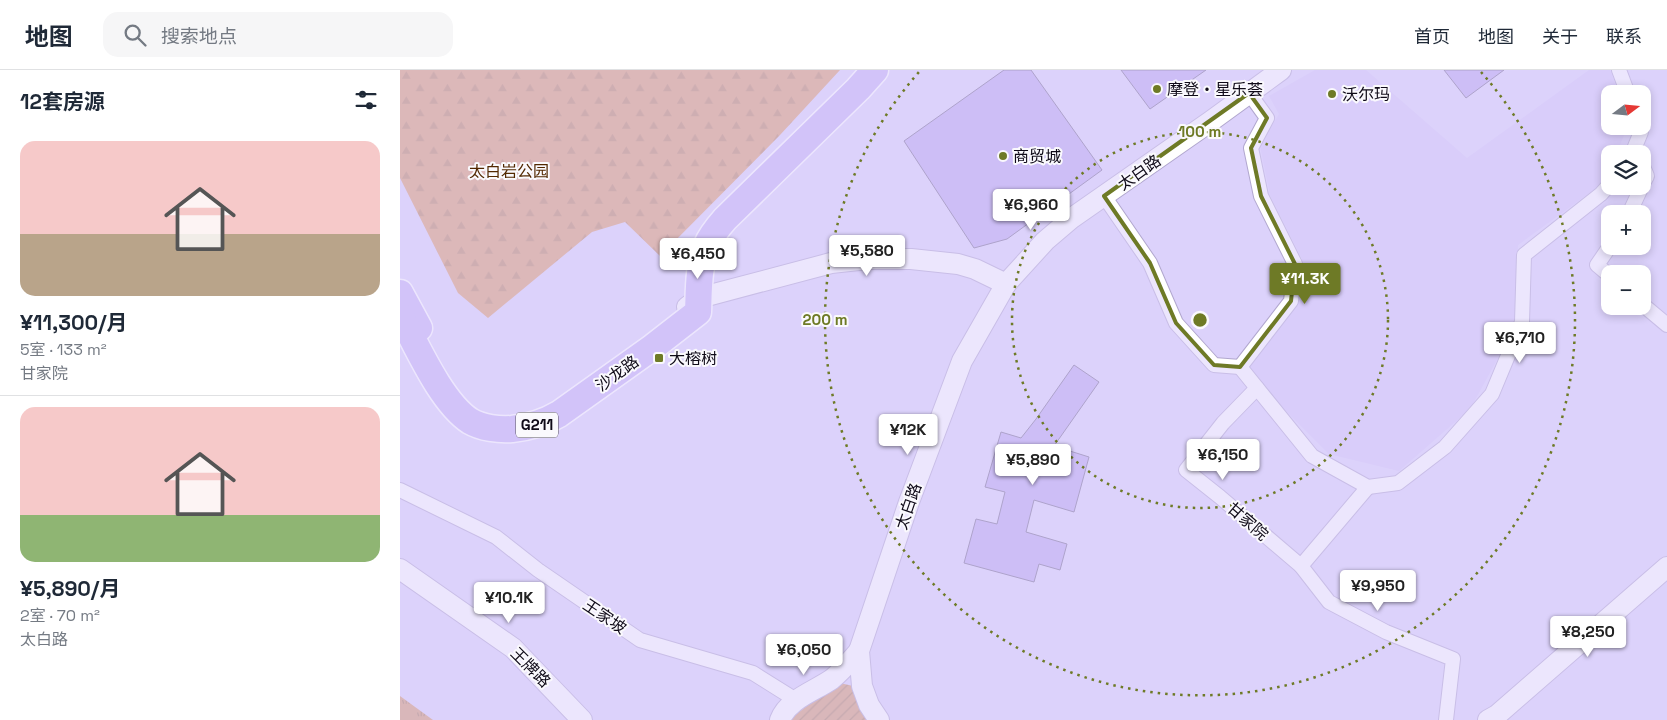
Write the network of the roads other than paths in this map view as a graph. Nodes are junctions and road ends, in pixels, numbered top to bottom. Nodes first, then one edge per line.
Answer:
1 (857, 70) edge
2 (875, 70) edge
3 (1281, 70) edge
4 (1619, 70) edge
5 (1625, 85) edge
6 (1249, 93) junction
7 (1601, 194) edge
8 (1104, 196) junction
9 (707, 244) junction
10 (1603, 255) edge
11 (1601, 269) edge
12 (1006, 284) junction
13 (732, 290) junction
14 (400, 293) edge
15 (693, 307) junction
16 (1651, 312) edge
17 (400, 315) edge
18 (1667, 325) edge
19 (1240, 367) junction
20 (1257, 388) junction
21 (1368, 488) junction
22 (400, 490) edge
23 (1301, 566) junction
24 (1667, 566) edge
25 (400, 568) edge
26 (860, 651) junction
27 (796, 700) junction
28 (1494, 718) edge
29 (582, 720) edge
30 (780, 720) edge
31 (879, 720) edge
32 (1446, 720) edge

1 - 15 highway
2 - 9 highway
3 - 6 main road, 太白路
4 - 5 street
6 - 8 main road, 太白路
6 - 19 street
7 - 21 street
8 - 12 main road, 太白路
8 - 19 street
9 - 13 main road
9 - 15 highway
10 - 11 street
12 - 13 main road
12 - 26 main road, 太白路
13 - 15 main road
14 - 15 highway, 沙龙路 / G211
15 - 17 highway, 沙龙路 / G211
16 - 18 street
19 - 20 street
20 - 21 street
20 - 23 street, 甘家院
21 - 23 street
22 - 27 street, 王家坡
23 - 32 street, 甘家院
24 - 28 main road
25 - 29 main road, 王牌路
26 - 27 main road, 太白路
26 - 31 main road, 太白路
27 - 30 main road, 太白路

